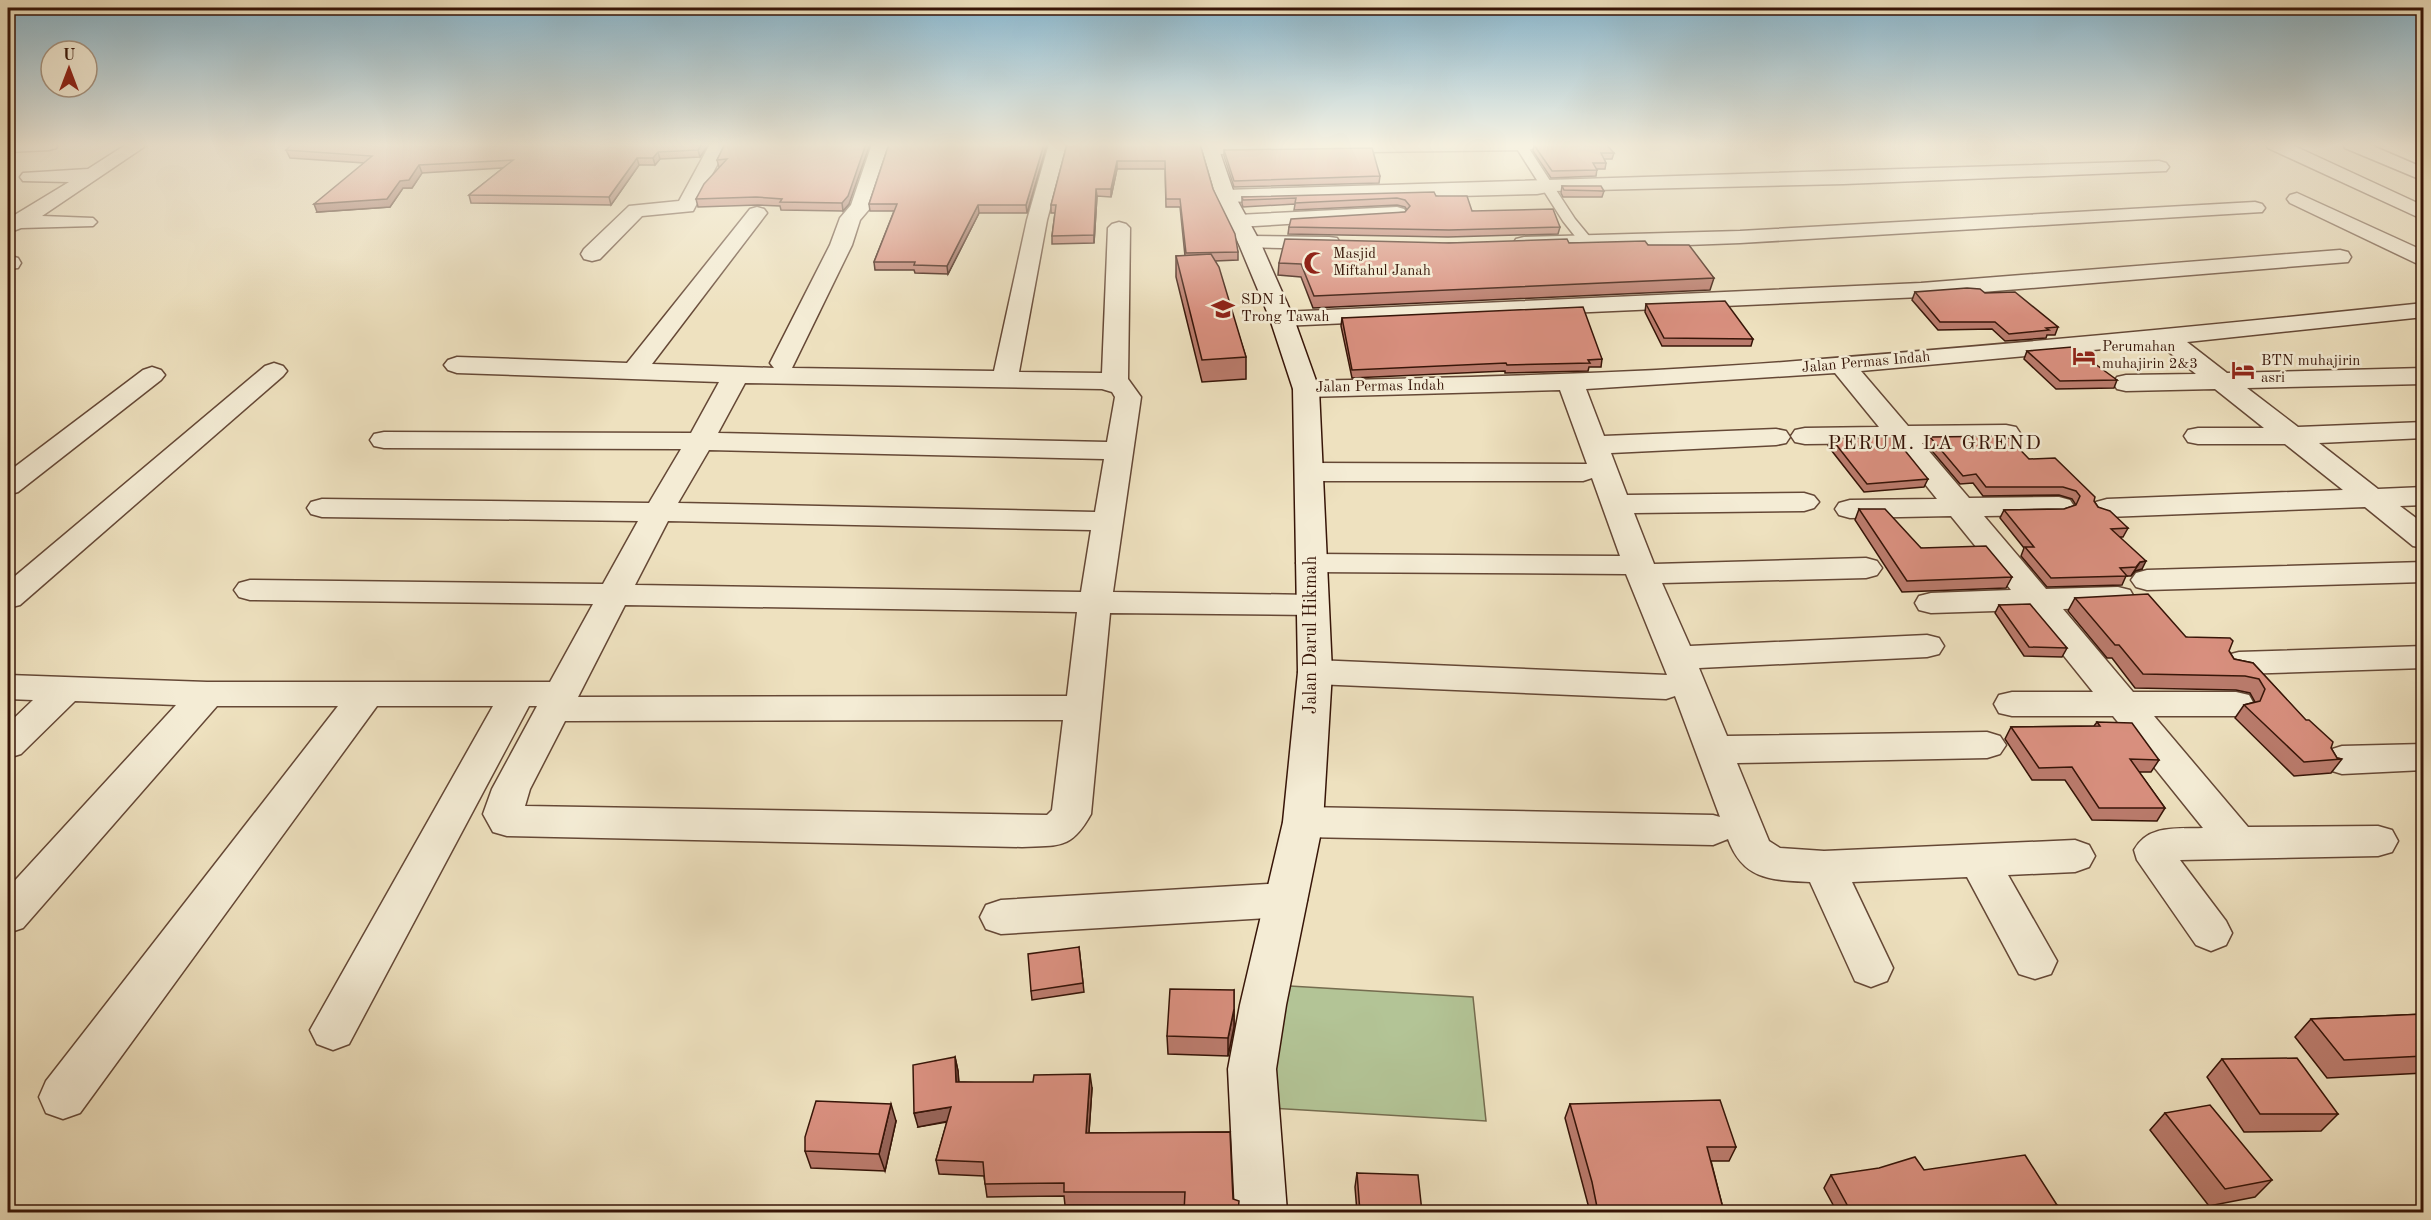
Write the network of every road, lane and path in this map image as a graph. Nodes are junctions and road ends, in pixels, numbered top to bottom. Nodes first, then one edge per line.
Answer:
1 (48, 201) edge
2 (689, 201) edge
3 (863, 201) edge
4 (1042, 201) edge
5 (1228, 201) edge
6 (1557, 201) edge
7 (2301, 201) edge
8 (2396, 201) edge
9 (2256, 208) dead end
10 (757, 213) dead end
11 (1397, 213) edge
12 (2424, 214) edge
13 (17, 218) edge
14 (87, 222) dead end
15 (1119, 228) dead end
16 (1243, 231) junction
17 (1587, 242) junction
18 (1355, 244) edge
19 (1499, 244) edge
20 (592, 254) dead end
21 (2340, 257) dead end
22 (2424, 260) edge
23 (2424, 310) edge
24 (1282, 319) junction
25 (2164, 336) junction
26 (783, 363) dead end
27 (458, 365) dead end
28 (1843, 366) junction
29 (274, 371) dead end
30 (634, 371) junction
31 (152, 375) dead end
32 (736, 375) junction
33 (2424, 375) edge
34 (1005, 378) junction
35 (2222, 381) junction
36 (1115, 382) junction
37 (1570, 382) junction
38 (2126, 383) dead end
39 (1306, 389) junction
40 (2424, 430) edge
41 (1897, 433) junction
42 (2006, 433) dead end
43 (1805, 436) dead end
44 (2198, 436) dead end
45 (2292, 436) junction
46 (1776, 437) dead end
47 (384, 440) dead end
48 (700, 441) junction
49 (1120, 451) junction
50 (1588, 458) junction
51 (1309, 472) junction
52 (8, 486) edge
53 (2424, 496) edge
54 (2371, 498) junction
55 (1804, 502) dead end
56 (1617, 504) junction
57 (2059, 506) dead end
58 (1960, 507) junction
59 (322, 508) dead end
60 (2107, 508) edge
61 (1850, 509) dead end
62 (658, 512) junction
63 (1108, 521) junction
64 (2424, 539) edge
65 (1312, 563) junction
66 (1866, 568) dead end
67 (1631, 570) junction
68 (2424, 572) edge
69 (250, 590) dead end
70 (614, 593) junction
71 (8, 598) edge
72 (2036, 600) junction
73 (1095, 603) junction
74 (1931, 603) dead end
75 (1312, 605) junction
76 (1928, 646) dead end
77 (2424, 657) edge
78 (2239, 663) edge
79 (1315, 672) junction
80 (1672, 672) junction
81 (8, 687) edge
82 (67, 688) junction
83 (207, 694) junction
84 (366, 695) junction
85 (544, 699) junction
86 (2013, 704) dead end
87 (2236, 704) dead end
88 (2124, 705) junction
89 (1083, 708) junction
90 (8, 745) edge
91 (1987, 745) dead end
92 (1714, 750) junction
93 (2424, 757) edge
94 (2342, 760) edge
95 (1303, 822) junction
96 (1713, 830) dead end
97 (2378, 841) dead end
98 (2238, 843) junction
99 (2075, 856) dead end
100 (1980, 862) junction
101 (1824, 867) junction
102 (1286, 900) junction
103 (8, 916) edge
104 (1001, 917) dead end
105 (2211, 933) dead end
106 (2035, 961) dead end
107 (1870, 968) dead end
108 (333, 1030) dead end
109 (63, 1097) dead end
110 (1261, 1212) edge

1 - 13 street
2 - 20 street
3 - 26 street
4 - 34 street
5 - 16 street, Jalan Darul Hikmah
6 - 17 lane
7 - 22 street
8 - 12 street
9 - 17 street
10 - 30 street
11 - 16 street
13 - 14 street
15 - 36 street
16 - 18 street
16 - 24 street, Jalan Darul Hikmah
17 - 19 street
21 - 24 street
23 - 25 street, Jalan Permas Indah
24 - 39 street, Jalan Darul Hikmah
25 - 28 street, Jalan Permas Indah
25 - 35 street
27 - 30 street
28 - 37 street, Jalan Permas Indah
28 - 41 street
29 - 71 street
30 - 32 street
31 - 52 street
32 - 34 street
32 - 48 street
33 - 35 street
34 - 36 street
35 - 38 street
35 - 45 street
36 - 49 street
37 - 39 street, Jalan Permas Indah
37 - 50 street
39 - 51 street, Jalan Darul Hikmah
40 - 45 street
41 - 42 street
41 - 43 street
41 - 58 street
44 - 45 street
45 - 54 street
46 - 50 street
47 - 48 street
48 - 49 street
48 - 62 street
49 - 63 street
50 - 51 street
50 - 56 street
51 - 65 street, Jalan Darul Hikmah
53 - 54 street
54 - 60 street
54 - 64 street
55 - 56 street
56 - 67 street
57 - 58 street
58 - 61 street
58 - 72 street
59 - 62 street
62 - 63 street
62 - 70 street
63 - 73 street
65 - 67 street
65 - 75 street, Jalan Darul Hikmah
66 - 67 street
67 - 80 street
68 - 72 street
69 - 70 street
70 - 73 street
70 - 85 street
72 - 74 street
72 - 88 street
73 - 75 street
73 - 89 street
75 - 79 street, Jalan Darul Hikmah
76 - 80 street
77 - 78 street
79 - 80 street
79 - 95 street, Jalan Darul Hikmah
80 - 92 street
81 - 82 street
82 - 83 street
82 - 90 street
83 - 84 street
83 - 103 street
84 - 85 street
84 - 109 street
85 - 89 street
85 - 89 street
85 - 108 street
86 - 88 street
87 - 88 street
88 - 98 street
91 - 92 street
92 - 101 street
93 - 94 street
95 - 96 street
95 - 102 street, Jalan Darul Hikmah
97 - 98 street
98 - 105 street
99 - 100 street
100 - 101 street
100 - 106 street
101 - 107 street
102 - 104 street
102 - 110 street, Jalan Darul Hikmah

